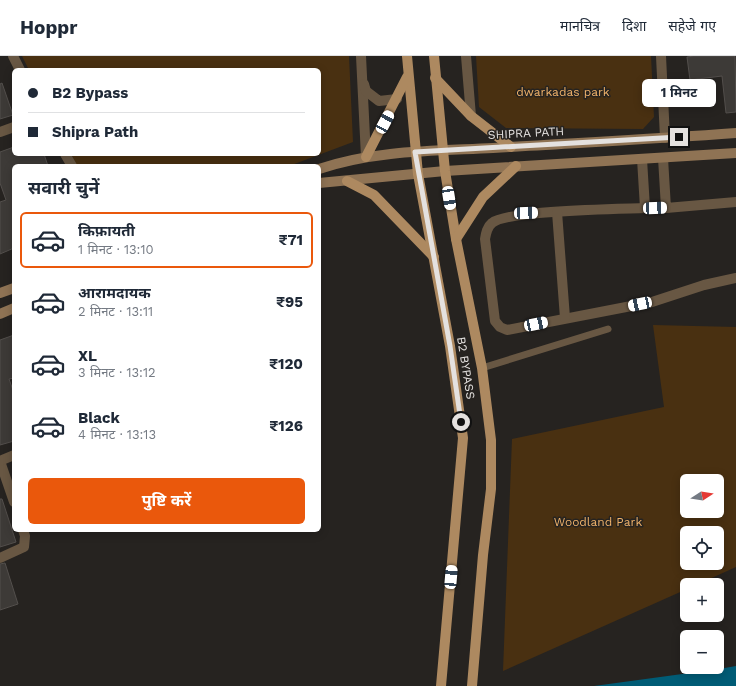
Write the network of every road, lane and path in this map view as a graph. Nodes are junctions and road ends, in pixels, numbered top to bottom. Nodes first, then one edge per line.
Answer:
1 (13, 56) edge
2 (361, 56) edge
3 (407, 56) edge
4 (434, 56) edge
5 (466, 56) edge
6 (662, 56) edge
7 (19, 68) edge
8 (408, 75) junction
9 (435, 78) junction
10 (362, 80) junction
11 (397, 99) junction
12 (471, 116) junction
13 (12, 128) edge
14 (0, 132) edge
15 (736, 133) edge
16 (665, 138) junction
17 (511, 147) junction
18 (442, 150) junction
19 (415, 152) junction
20 (736, 153) edge
21 (366, 157) junction
22 (663, 158) junction
23 (642, 159) junction
24 (516, 166) junction
25 (321, 168) edge
26 (445, 171) junction
27 (418, 174) junction
28 (347, 181) junction
29 (321, 183) edge
30 (736, 202) edge
31 (645, 208) junction
32 (666, 208) junction
33 (557, 212) junction
34 (456, 239) junction
35 (434, 257) junction
36 (736, 278) edge
37 (12, 289) edge
38 (0, 293) edge
39 (12, 309) edge
40 (0, 314) edge
41 (566, 318) junction
42 (608, 328) dead end
43 (482, 368) junction
44 (12, 456) edge
45 (0, 461) edge
46 (12, 496) edge
47 (24, 532) edge
48 (0, 558) edge
49 (441, 686) edge
50 (472, 686) edge

1 - 7 street
2 - 10 street
3 - 8 main road, B2 BYPASS
4 - 9 main road
5 - 12 street
6 - 16 street
8 - 11 main road
8 - 19 main road, B2 BYPASS
9 - 12 main road
9 - 18 main road
10 - 11 street
10 - 21 street
11 - 21 main road
12 - 17 main road
13 - 14 street
15 - 16 street, SHIPRA PATH
16 - 17 street, SHIPRA PATH
17 - 18 street, SHIPRA PATH
18 - 19 street, SHIPRA PATH
18 - 26 main road
19 - 21 street, SHIPRA PATH
19 - 27 main road, B2 BYPASS
20 - 22 street
21 - 25 street, SHIPRA PATH
22 - 23 street
22 - 32 street
23 - 24 street
23 - 31 street
24 - 26 street
24 - 34 main road
26 - 27 street
26 - 34 main road
27 - 28 street
27 - 35 main road, B2 BYPASS
28 - 29 street
28 - 35 main road
30 - 32 street
31 - 32 street
31 - 33 street
33 - 41 street
33 - 41 street
34 - 43 main road
35 - 49 main road, B2 BYPASS
36 - 41 street
37 - 38 street
39 - 40 street
42 - 43 lane
43 - 50 main road
44 - 45 street
45 - 46 street
47 - 48 street

